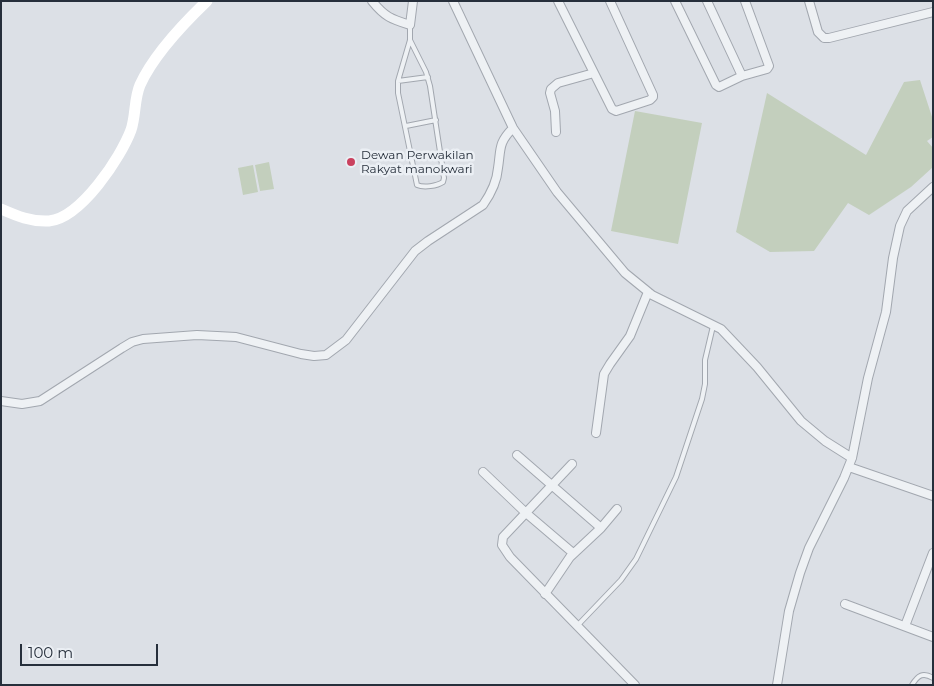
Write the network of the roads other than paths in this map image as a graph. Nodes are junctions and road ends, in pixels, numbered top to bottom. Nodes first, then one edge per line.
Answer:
1 (207, 1) edge
2 (372, 1) edge
3 (413, 1) edge
4 (453, 1) edge
5 (558, 1) edge
6 (610, 1) edge
7 (675, 1) edge
8 (707, 1) edge
9 (745, 1) edge
10 (809, 1) edge
11 (933, 12) edge
12 (410, 25) junction
13 (410, 40) junction
14 (594, 73) junction
15 (742, 76) junction
16 (428, 77) junction
17 (398, 81) junction
18 (436, 120) junction
19 (406, 126) junction
20 (513, 128) junction
21 (556, 132) dead end
22 (933, 187) edge
23 (1, 209) edge
24 (648, 292) junction
25 (713, 324) junction
26 (1, 401) edge
27 (596, 433) dead end
28 (517, 455) dead end
29 (852, 458) junction
30 (572, 464) dead end
31 (849, 468) junction
32 (483, 472) dead end
33 (552, 485) junction
34 (933, 496) edge
35 (617, 509) dead end
36 (526, 513) junction
37 (600, 528) junction
38 (573, 553) junction
39 (933, 553) edge
40 (545, 594) junction
41 (845, 604) dead end
42 (577, 626) junction
43 (905, 626) junction
44 (933, 637) edge
45 (933, 678) edge
46 (635, 685) edge
47 (776, 685) edge
48 (912, 685) edge

1 - 23 street
2 - 12 street
3 - 12 street
4 - 20 street
5 - 14 street
6 - 14 street
7 - 15 street
8 - 15 street
9 - 15 street
10 - 11 street
12 - 13 lane
13 - 16 lane
13 - 17 lane
14 - 21 street
16 - 17 lane
16 - 18 lane
17 - 19 lane
18 - 19 lane
18 - 19 lane
20 - 24 street
20 - 26 street
22 - 29 street
24 - 25 street
24 - 27 street
25 - 29 street
25 - 42 lane
28 - 33 street
29 - 31 street
30 - 33 street
31 - 34 street
31 - 47 street
32 - 36 street
33 - 36 street
33 - 37 street
35 - 37 street
36 - 38 street
36 - 40 street
37 - 38 street
38 - 40 street
39 - 43 street
40 - 42 street
41 - 43 street
42 - 46 street
43 - 44 street
45 - 48 lane

